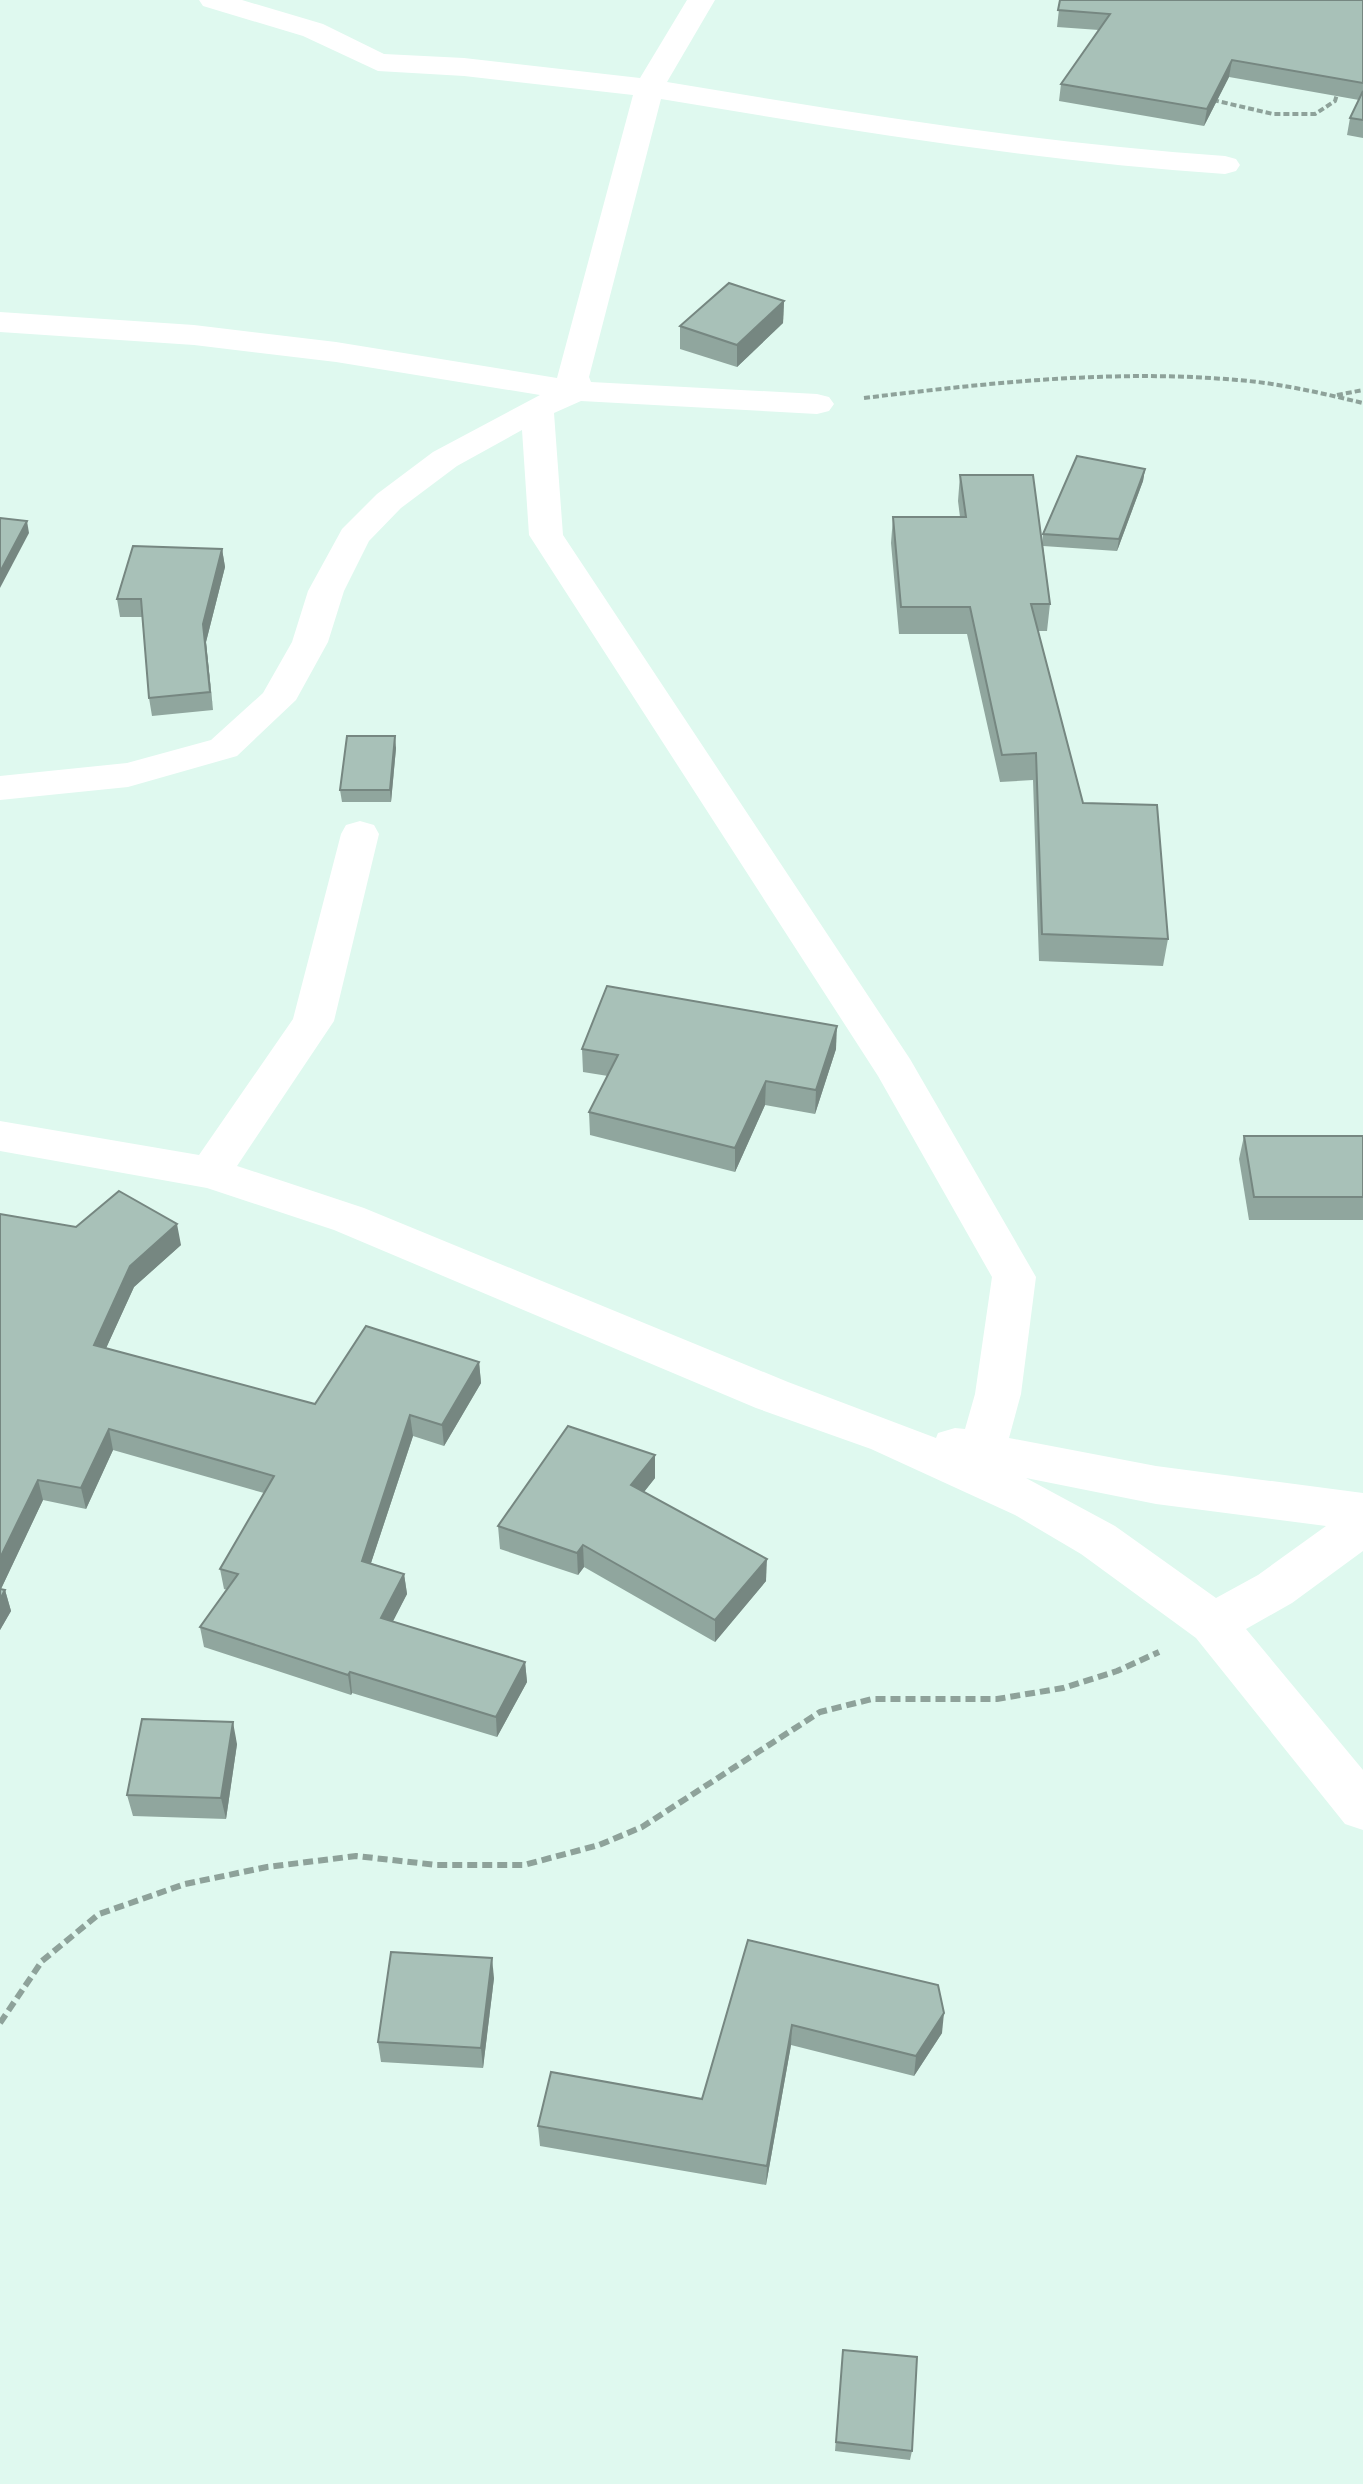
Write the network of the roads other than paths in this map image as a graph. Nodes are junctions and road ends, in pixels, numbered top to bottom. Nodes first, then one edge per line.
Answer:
1 (213, 0) edge
2 (701, 0) edge
3 (649, 88) junction
4 (1225, 165) dead end
5 (0, 322) edge
6 (577, 391) junction
7 (817, 404) road end
8 (537, 408) junction
9 (0, 788) edge
10 (360, 834) dead end
11 (0, 1136) edge
12 (210, 1173) junction
13 (887, 1436) junction
14 (982, 1451) junction
15 (1363, 1512) edge
16 (1363, 1525) edge
17 (1213, 1624) junction
18 (1363, 1808) edge

1 - 3 street
2 - 3 street
3 - 4 street
3 - 6 street
5 - 6 street
6 - 7 street
6 - 8 street
8 - 9 street
8 - 14 street
10 - 12 street
11 - 12 street
12 - 13 street
13 - 14 street
13 - 17 street
14 - 15 street
16 - 17 street
17 - 18 street

